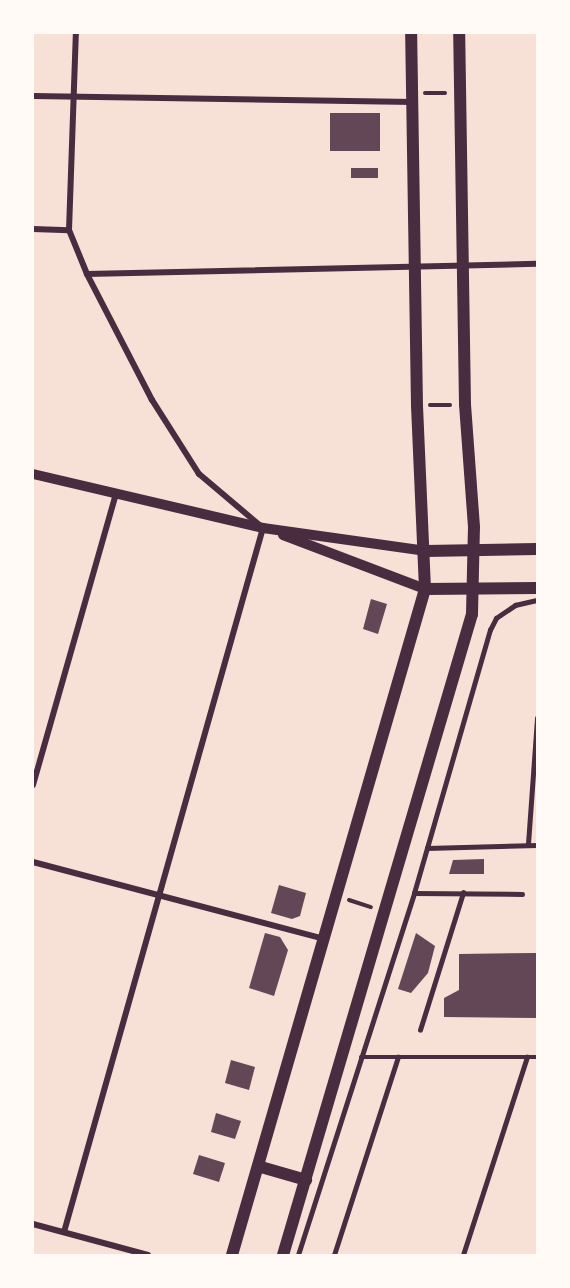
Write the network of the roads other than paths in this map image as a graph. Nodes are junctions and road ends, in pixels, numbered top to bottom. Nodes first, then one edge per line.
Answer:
1 (75, 33) edge
2 (411, 33) edge
3 (459, 33) edge
4 (33, 96) edge
5 (74, 96) junction
6 (412, 98) junction
7 (33, 229) edge
8 (69, 230) junction
9 (537, 264) edge
10 (463, 266) junction
11 (415, 267) junction
12 (87, 274) junction
13 (33, 474) edge
14 (117, 493) junction
15 (263, 528) junction
16 (537, 549) edge
17 (426, 550) junction
18 (473, 550) junction
19 (537, 588) edge
20 (425, 589) junction
21 (474, 589) junction
22 (537, 600) edge
23 (537, 718) edge
24 (33, 785) edge
25 (528, 844) junction
26 (537, 845) edge
27 (427, 848) junction
28 (33, 862) edge
29 (414, 892) junction
30 (463, 893) junction
31 (522, 894) dead end
32 (159, 896) junction
33 (325, 939) junction
34 (420, 1030) dead end
35 (361, 1057) junction
36 (398, 1057) junction
37 (527, 1057) junction
38 (537, 1057) edge
39 (261, 1167) junction
40 (306, 1180) junction
41 (33, 1224) edge
42 (64, 1233) junction
43 (148, 1255) edge
44 (232, 1255) edge
45 (283, 1255) edge
46 (298, 1255) edge
47 (334, 1255) edge
48 (463, 1255) edge

1 - 5 street
2 - 6 main road
3 - 10 main road
4 - 5 street
5 - 6 street
5 - 8 street
6 - 11 main road
7 - 8 street
8 - 12 street
9 - 10 street
10 - 11 street
10 - 18 main road
11 - 12 street
11 - 17 main road
12 - 15 street
13 - 14 street
14 - 15 street
14 - 24 street
15 - 17 street
15 - 20 street
15 - 32 street
16 - 18 main road
17 - 18 main road
17 - 20 main road
18 - 21 main road
19 - 21 main road
20 - 21 main road
20 - 33 main road
21 - 40 main road
22 - 27 lane
23 - 25 lane
25 - 26 lane
25 - 27 lane
27 - 29 lane
28 - 32 street
29 - 30 lane
29 - 35 lane
30 - 31 lane
30 - 34 lane
32 - 33 street
32 - 42 street
33 - 39 main road
35 - 36 lane
35 - 46 lane
36 - 37 lane
36 - 47 lane
37 - 38 lane
37 - 48 lane
39 - 40 main road
39 - 44 main road
40 - 45 main road
41 - 42 street
42 - 43 street

